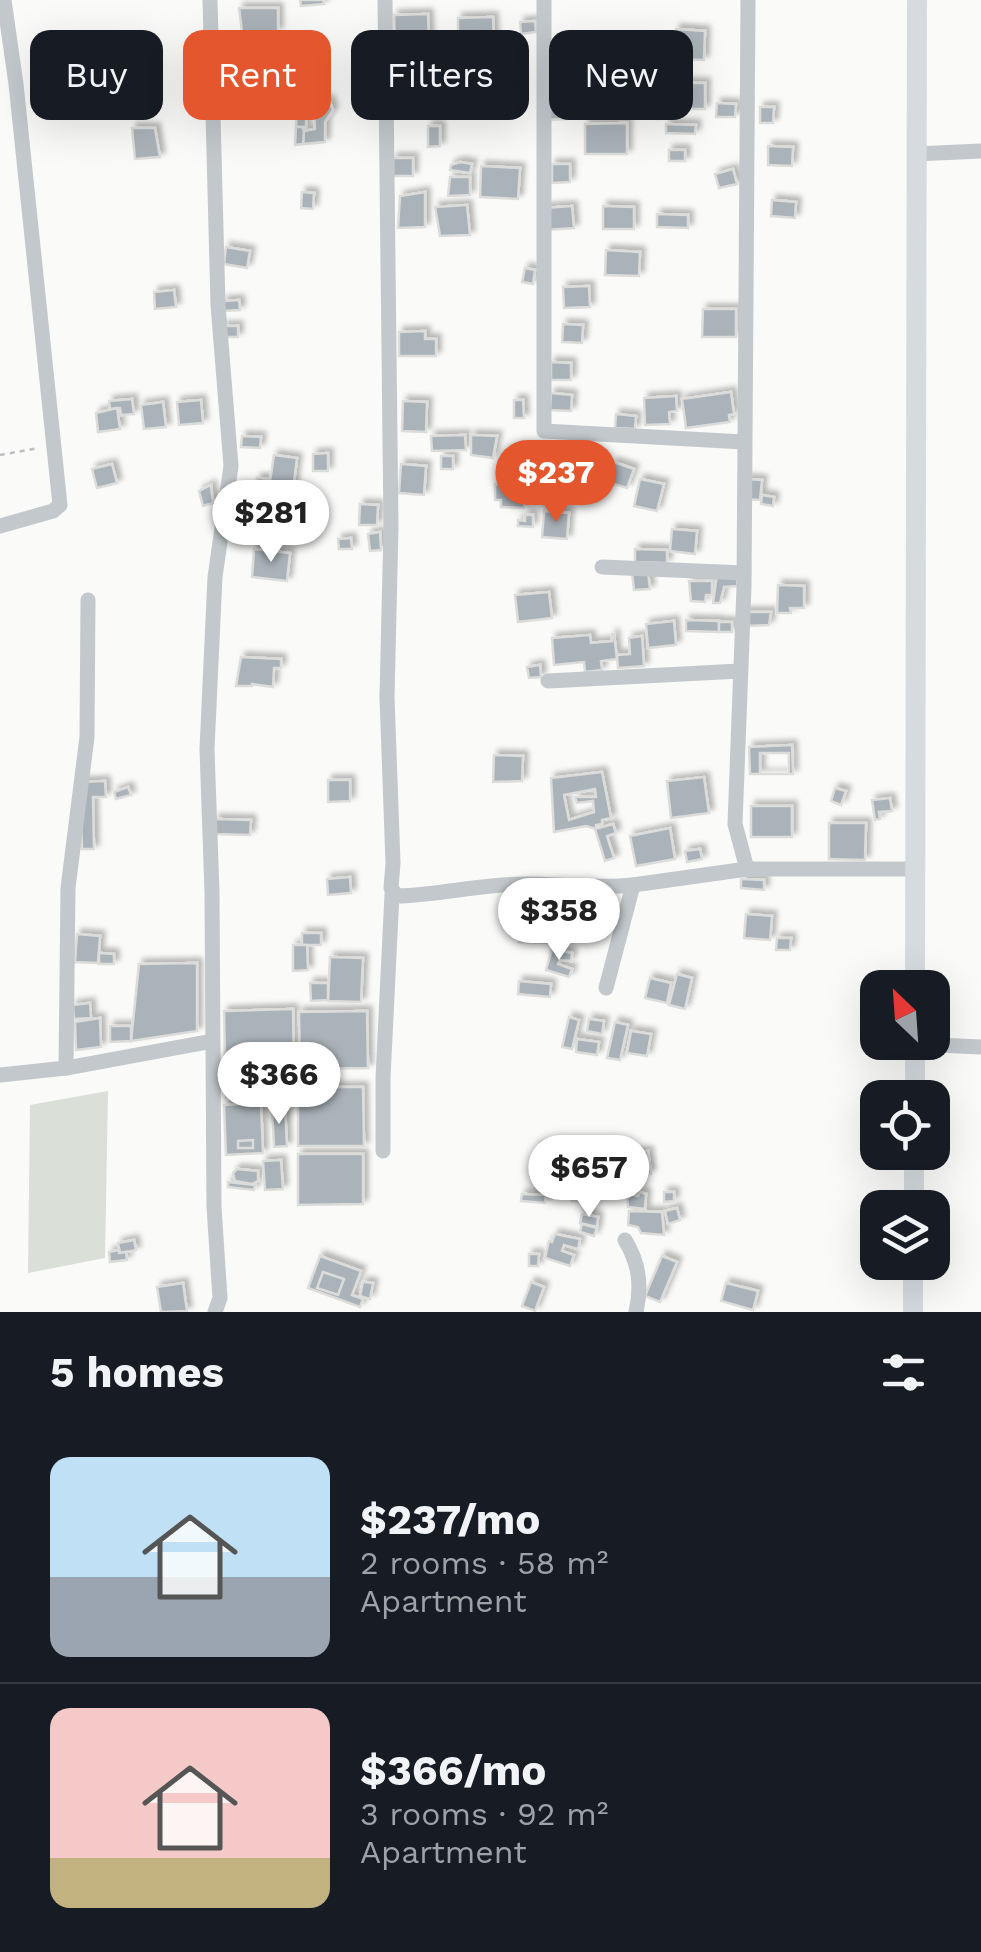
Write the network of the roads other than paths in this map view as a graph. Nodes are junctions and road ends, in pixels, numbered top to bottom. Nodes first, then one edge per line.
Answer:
1 (4, 0) edge
2 (210, 0) edge
3 (385, 0) edge
4 (544, 0) edge
5 (748, 0) edge
6 (917, 0) edge
7 (981, 151) edge
8 (915, 154) junction
9 (744, 442) junction
10 (0, 526) edge
11 (602, 567) dead end
12 (744, 573) junction
13 (88, 600) dead end
14 (740, 670) junction
15 (548, 681) dead end
16 (747, 869) junction
17 (913, 869) junction
18 (633, 885) junction
19 (392, 894) junction
20 (915, 970) edge
21 (606, 988) dead end
22 (212, 1041) junction
23 (950, 1045) edge
24 (981, 1047) edge
25 (66, 1068) junction
26 (0, 1075) edge
27 (383, 1151) dead end
28 (625, 1240) dead end
29 (913, 1280) edge
30 (214, 1312) edge
31 (636, 1312) edge
32 (913, 1312) edge

1 - 10 street
2 - 22 street
3 - 19 street
4 - 9 street
5 - 9 street
6 - 8 street
7 - 8 street
8 - 17 street
9 - 12 street
11 - 12 street
12 - 14 street
13 - 25 street
14 - 15 street
14 - 16 street
16 - 17 street
16 - 18 street
17 - 20 street
18 - 19 street
18 - 21 street
19 - 27 street
22 - 25 street
22 - 30 street
23 - 24 street
25 - 26 street
28 - 31 street
29 - 32 street

